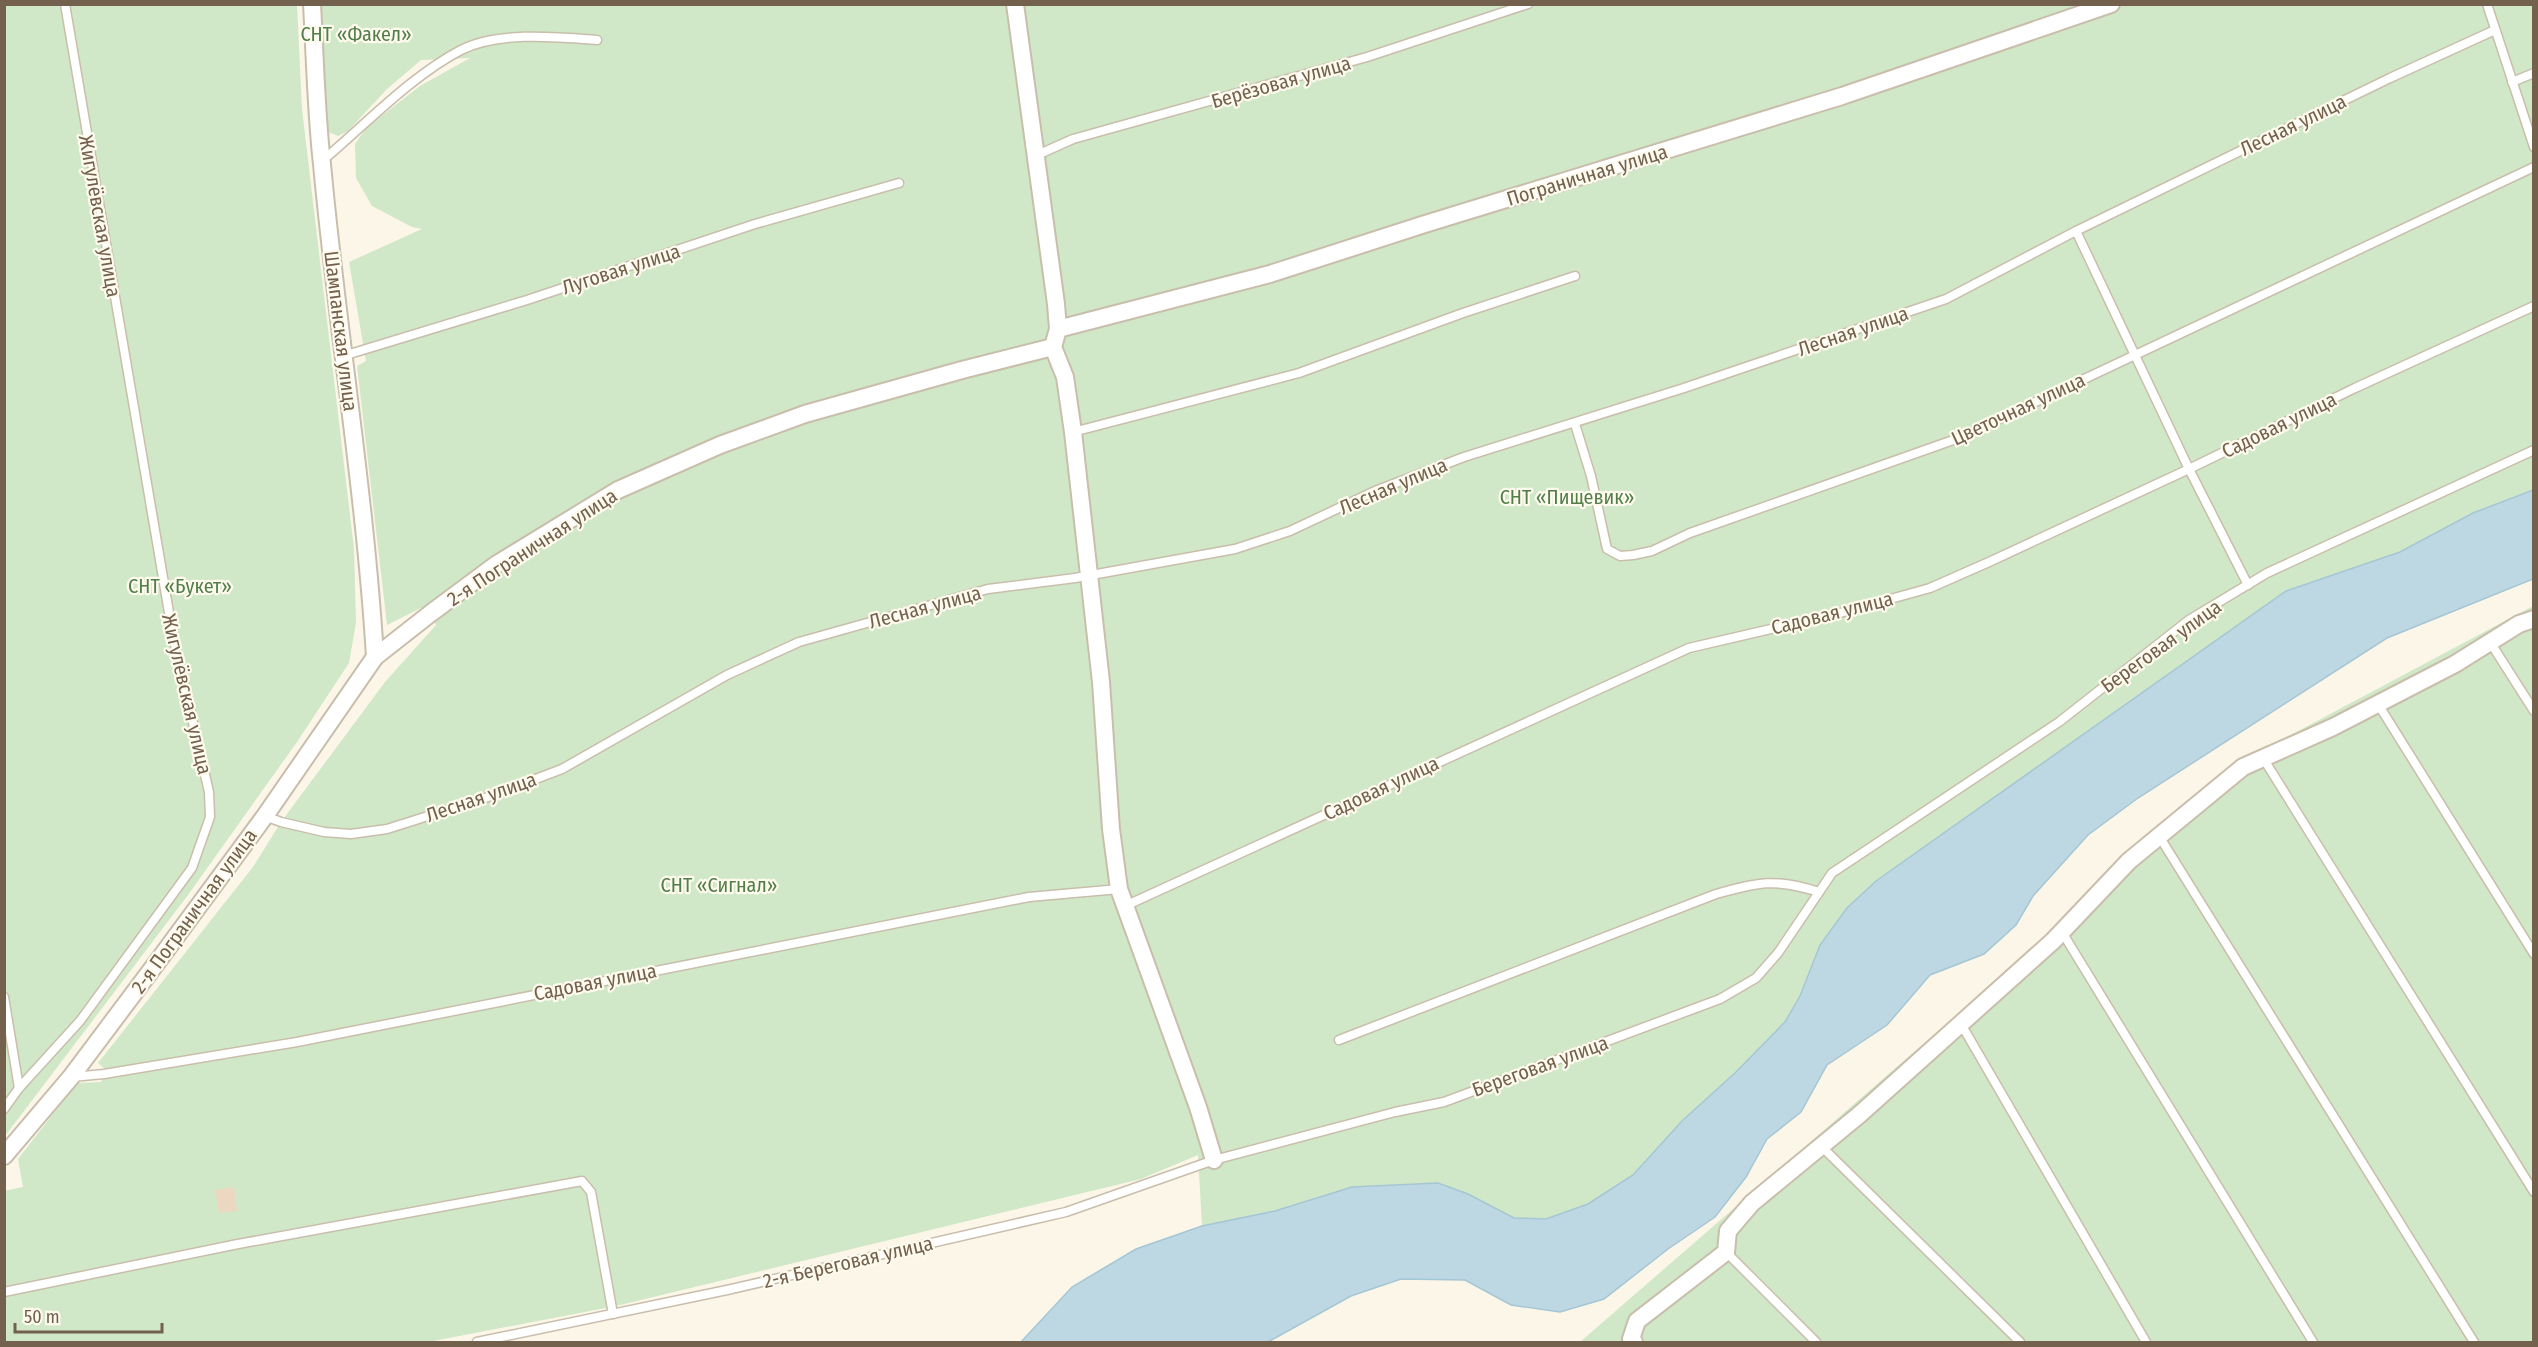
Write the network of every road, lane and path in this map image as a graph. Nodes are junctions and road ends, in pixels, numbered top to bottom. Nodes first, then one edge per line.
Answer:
1 (65, 4) edge
2 (312, 4) edge
3 (1015, 4) edge
4 (1528, 4) edge
5 (2111, 4) edge
6 (2487, 4) edge
7 (2495, 30) junction
8 (597, 40) dead end
9 (2534, 73) edge
10 (2512, 82) junction
11 (2534, 147) edge
12 (1034, 156) junction
13 (321, 162) junction
14 (2534, 167) edge
15 (899, 183) dead end
16 (2076, 231) junction
17 (1575, 276) dead end
18 (2534, 306) edge
19 (1058, 329) junction
20 (1053, 347) junction
21 (2136, 353) junction
22 (343, 356) junction
23 (1575, 424) junction
24 (1073, 432) junction
25 (2534, 450) edge
26 (2189, 469) junction
27 (1089, 575) junction
28 (2248, 585) junction
29 (2534, 620) edge
30 (2490, 642) junction
31 (375, 657) junction
32 (2378, 704) junction
33 (2534, 711) edge
34 (2263, 758) junction
35 (265, 816) junction
36 (2159, 836) junction
37 (1119, 889) junction
38 (1819, 892) junction
39 (1125, 906) junction
40 (2062, 932) junction
41 (2534, 954) edge
42 (4, 997) edge
43 (1961, 1024) junction
44 (1339, 1040) dead end
45 (71, 1077) junction
46 (19, 1089) junction
47 (4, 1109) edge
48 (1821, 1146) junction
49 (4, 1156) edge
50 (1214, 1160) junction
51 (2534, 1192) edge
52 (1726, 1252) junction
53 (4, 1292) edge
54 (612, 1314) junction
55 (477, 1342) edge
56 (1634, 1342) edge
57 (1816, 1342) edge
58 (2020, 1342) edge
59 (2146, 1342) edge
60 (2313, 1342) edge
61 (2474, 1342) edge

1 - 46 lane, Жигулёвская улица
2 - 13 street, Шампанская улица
3 - 12 street
4 - 12 lane, Берёзовая улица
5 - 19 street, Пограничная улица
6 - 7 lane
7 - 10 lane
7 - 16 lane, Лесная улица
8 - 13 lane
9 - 10 lane
10 - 11 lane
12 - 19 street
13 - 22 street, Шампанская улица
14 - 21 lane, Цветочная улица
15 - 22 lane, Луговая улица
16 - 21 lane
16 - 23 lane, Лесная улица
17 - 24 lane
18 - 26 lane, Садовая улица
19 - 20 street
20 - 24 street
20 - 31 street, 2-я Пограничная улица
21 - 23 lane, Цветочная улица
21 - 26 lane
22 - 31 street, Шампанская улица
23 - 27 lane, Лесная улица
24 - 27 street
25 - 28 lane, Береговая улица
26 - 28 lane
26 - 39 lane, Садовая улица
27 - 35 lane, Лесная улица
27 - 37 street
28 - 38 lane, Береговая улица
29 - 30 street
30 - 32 street
30 - 33 lane
31 - 35 street, 2-я Пограничная улица
32 - 34 street
32 - 41 lane
34 - 36 street
34 - 51 lane
35 - 45 street, 2-я Пограничная улица
36 - 40 street
36 - 61 lane
37 - 39 street
37 - 45 lane, Садовая улица
38 - 44 lane
38 - 50 lane, Береговая улица
39 - 50 street
40 - 43 street
40 - 60 lane
42 - 46 lane
43 - 48 street
43 - 59 lane
45 - 49 street, 2-я Пограничная улица
46 - 47 lane, Жигулёвская улица
48 - 52 street
48 - 58 lane
50 - 54 lane, 2-я Береговая улица
52 - 56 street
52 - 57 lane
53 - 54 lane
54 - 55 lane, 2-я Береговая улица

